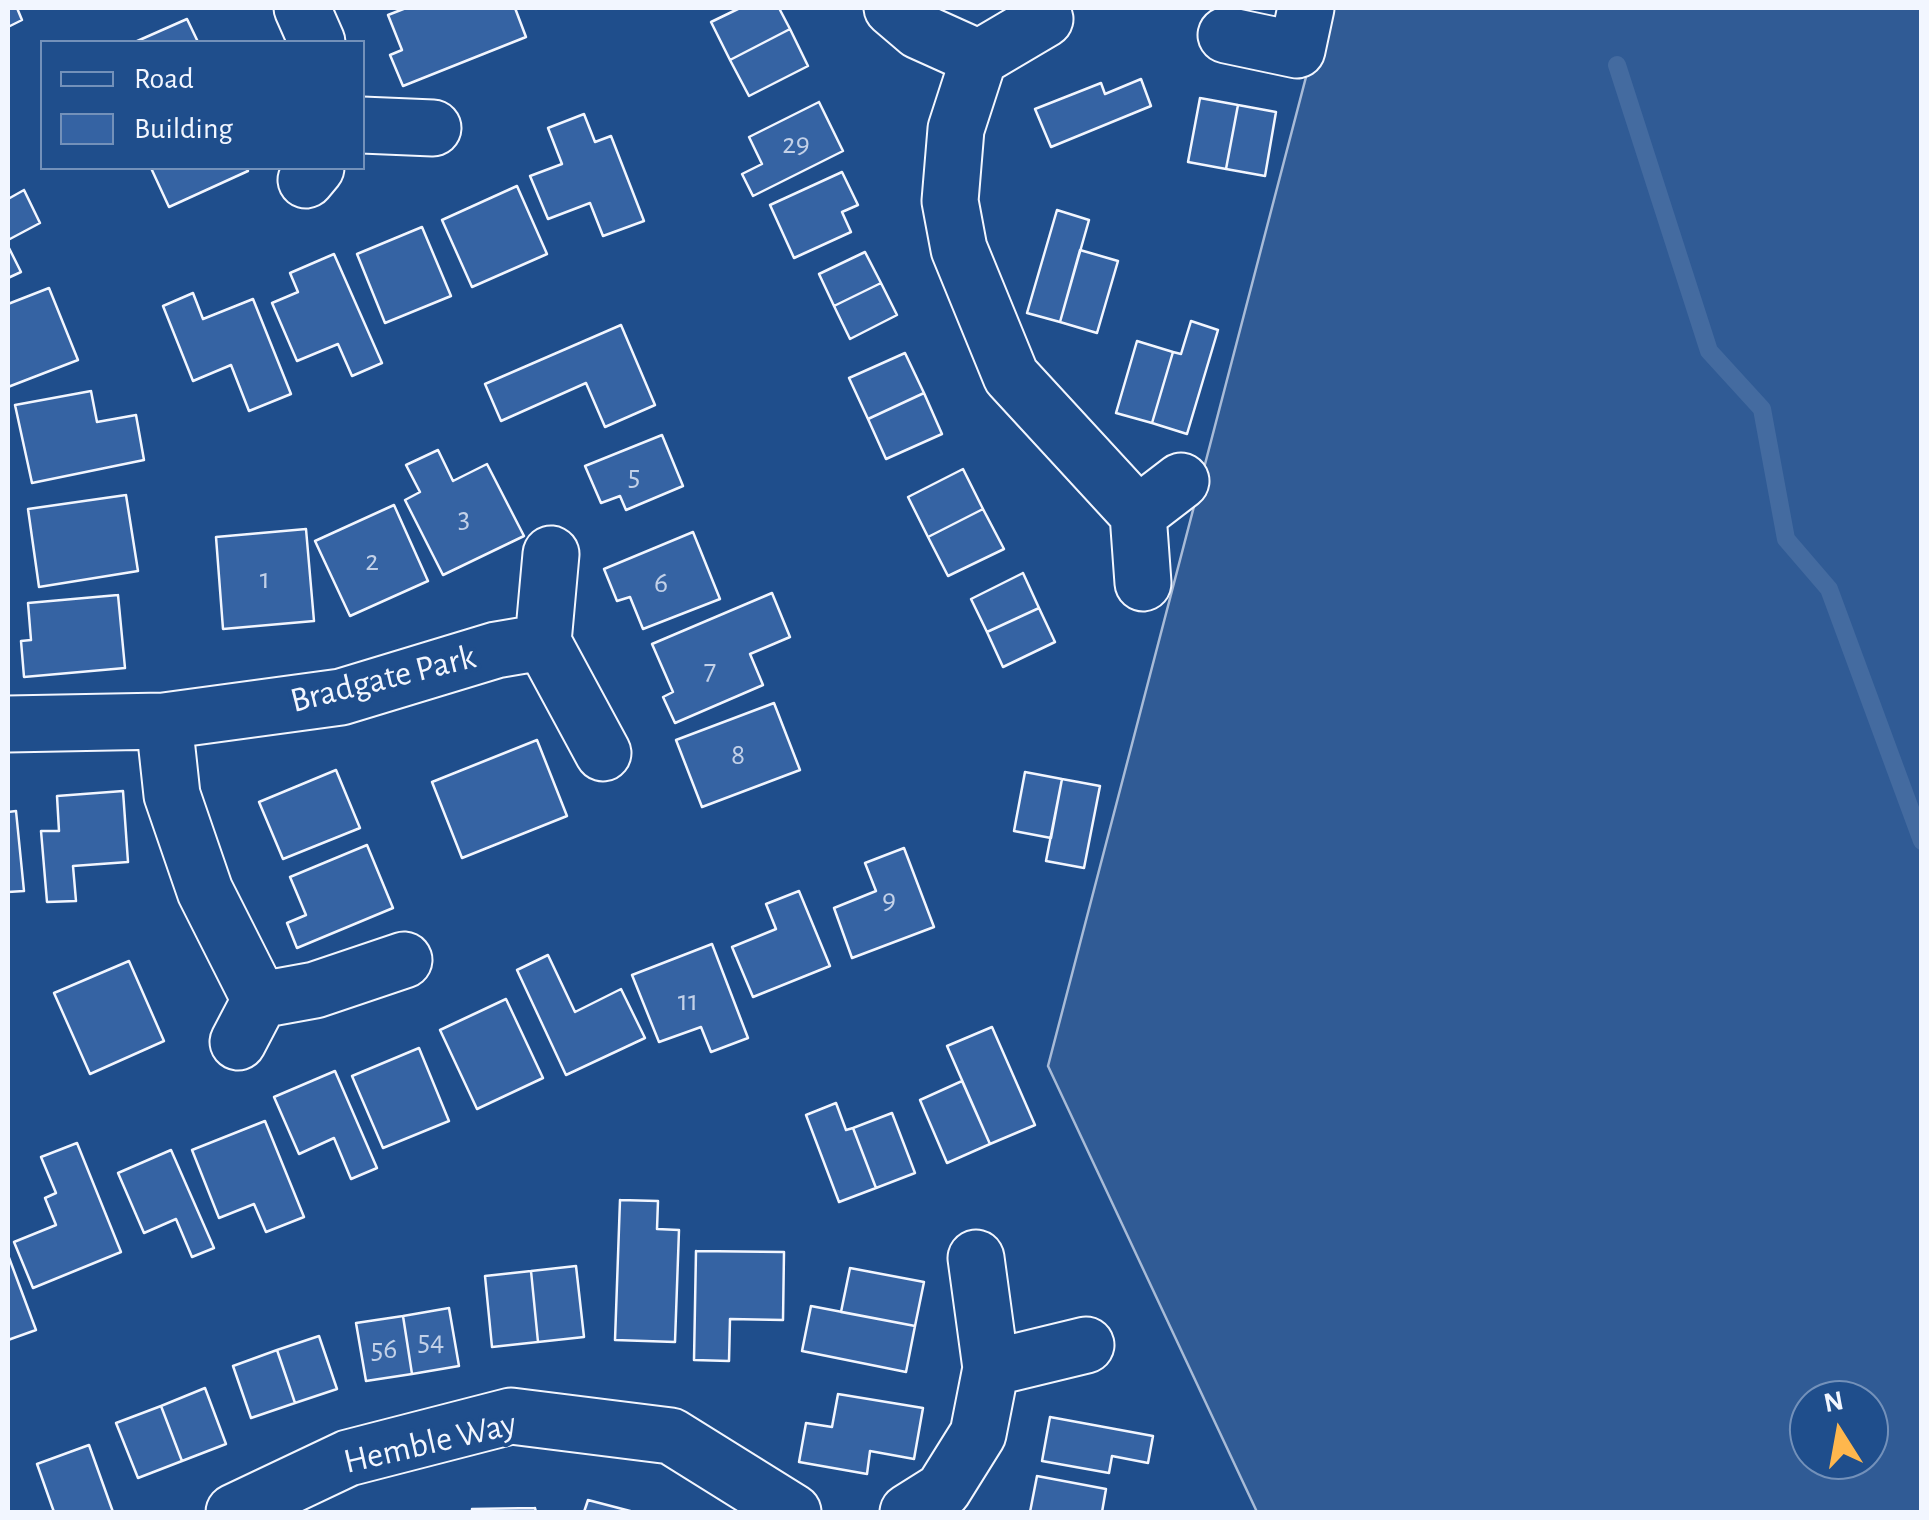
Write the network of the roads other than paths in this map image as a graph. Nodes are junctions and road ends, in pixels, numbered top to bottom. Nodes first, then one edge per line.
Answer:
1 (302, 8) edge
2 (892, 8) edge
3 (1306, 8) edge
4 (1044, 19) dead end
5 (1226, 34) dead end
6 (316, 40) edge
7 (979, 58) junction
8 (365, 125) edge
9 (433, 128) dead end
10 (1180, 481) dead end
11 (1138, 514) junction
12 (551, 554) dead end
13 (1143, 582) dead end
14 (543, 642) junction
15 (164, 721) junction
16 (8, 724) edge
17 (604, 753) dead end
18 (404, 960) dead end
19 (976, 1258) dead end
20 (1086, 1345) dead end
21 (991, 1368) junction
22 (234, 1512) edge
23 (793, 1512) edge
24 (908, 1512) edge

1 - 6 street
2 - 7 street
3 - 5 street
4 - 7 street
7 - 11 street
8 - 9 street
10 - 11 street
11 - 13 street
12 - 14 street
14 - 15 street, Bradgate Park
14 - 17 street
15 - 16 street, Bradgate Park
15 - 18 street
19 - 21 street
20 - 21 street
21 - 24 street
22 - 23 street, Hemble Way

